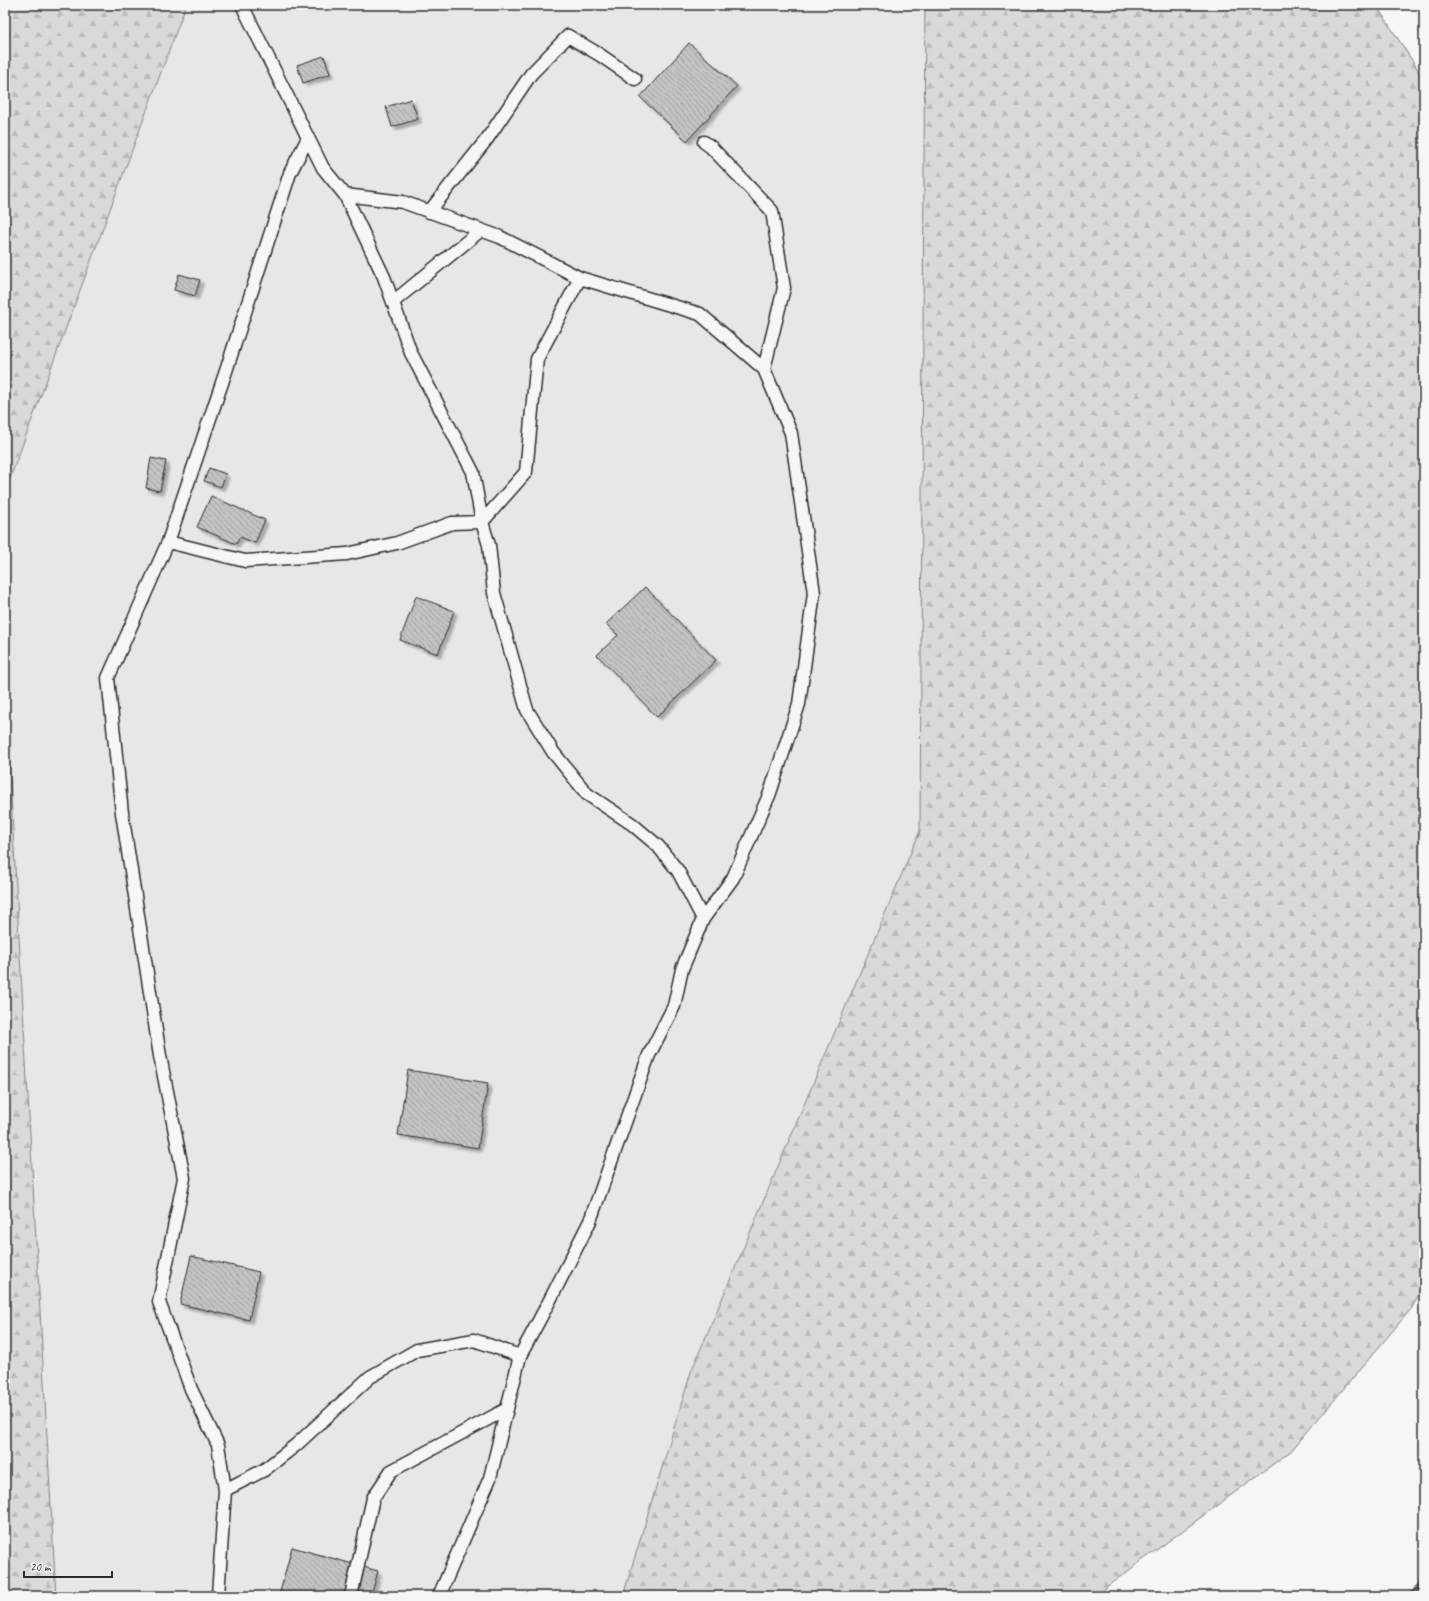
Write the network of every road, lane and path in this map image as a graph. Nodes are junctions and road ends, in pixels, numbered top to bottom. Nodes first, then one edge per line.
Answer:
1 (242, 5) edge
2 (635, 79) dead end
3 (308, 138) junction
4 (704, 142) dead end
5 (344, 195) junction
6 (429, 212) junction
7 (481, 230) junction
8 (580, 278) junction
9 (393, 302) junction
10 (764, 369) junction
11 (482, 522) junction
12 (168, 542) junction
13 (704, 919) junction
14 (520, 1356) junction
15 (507, 1409) junction
16 (225, 1490) junction
17 (218, 1596) edge
18 (351, 1596) edge
19 (439, 1596) edge

1 - 3 lane
2 - 6 lane
3 - 5 lane
3 - 12 lane
4 - 10 lane
5 - 6 lane
5 - 9 lane
6 - 7 lane
7 - 8 lane
7 - 9 lane
8 - 10 lane
8 - 11 lane
9 - 11 lane
10 - 13 lane
11 - 12 lane
11 - 13 lane
12 - 16 lane
13 - 14 lane
14 - 15 lane
14 - 16 lane
15 - 18 lane
15 - 19 lane
16 - 17 lane

